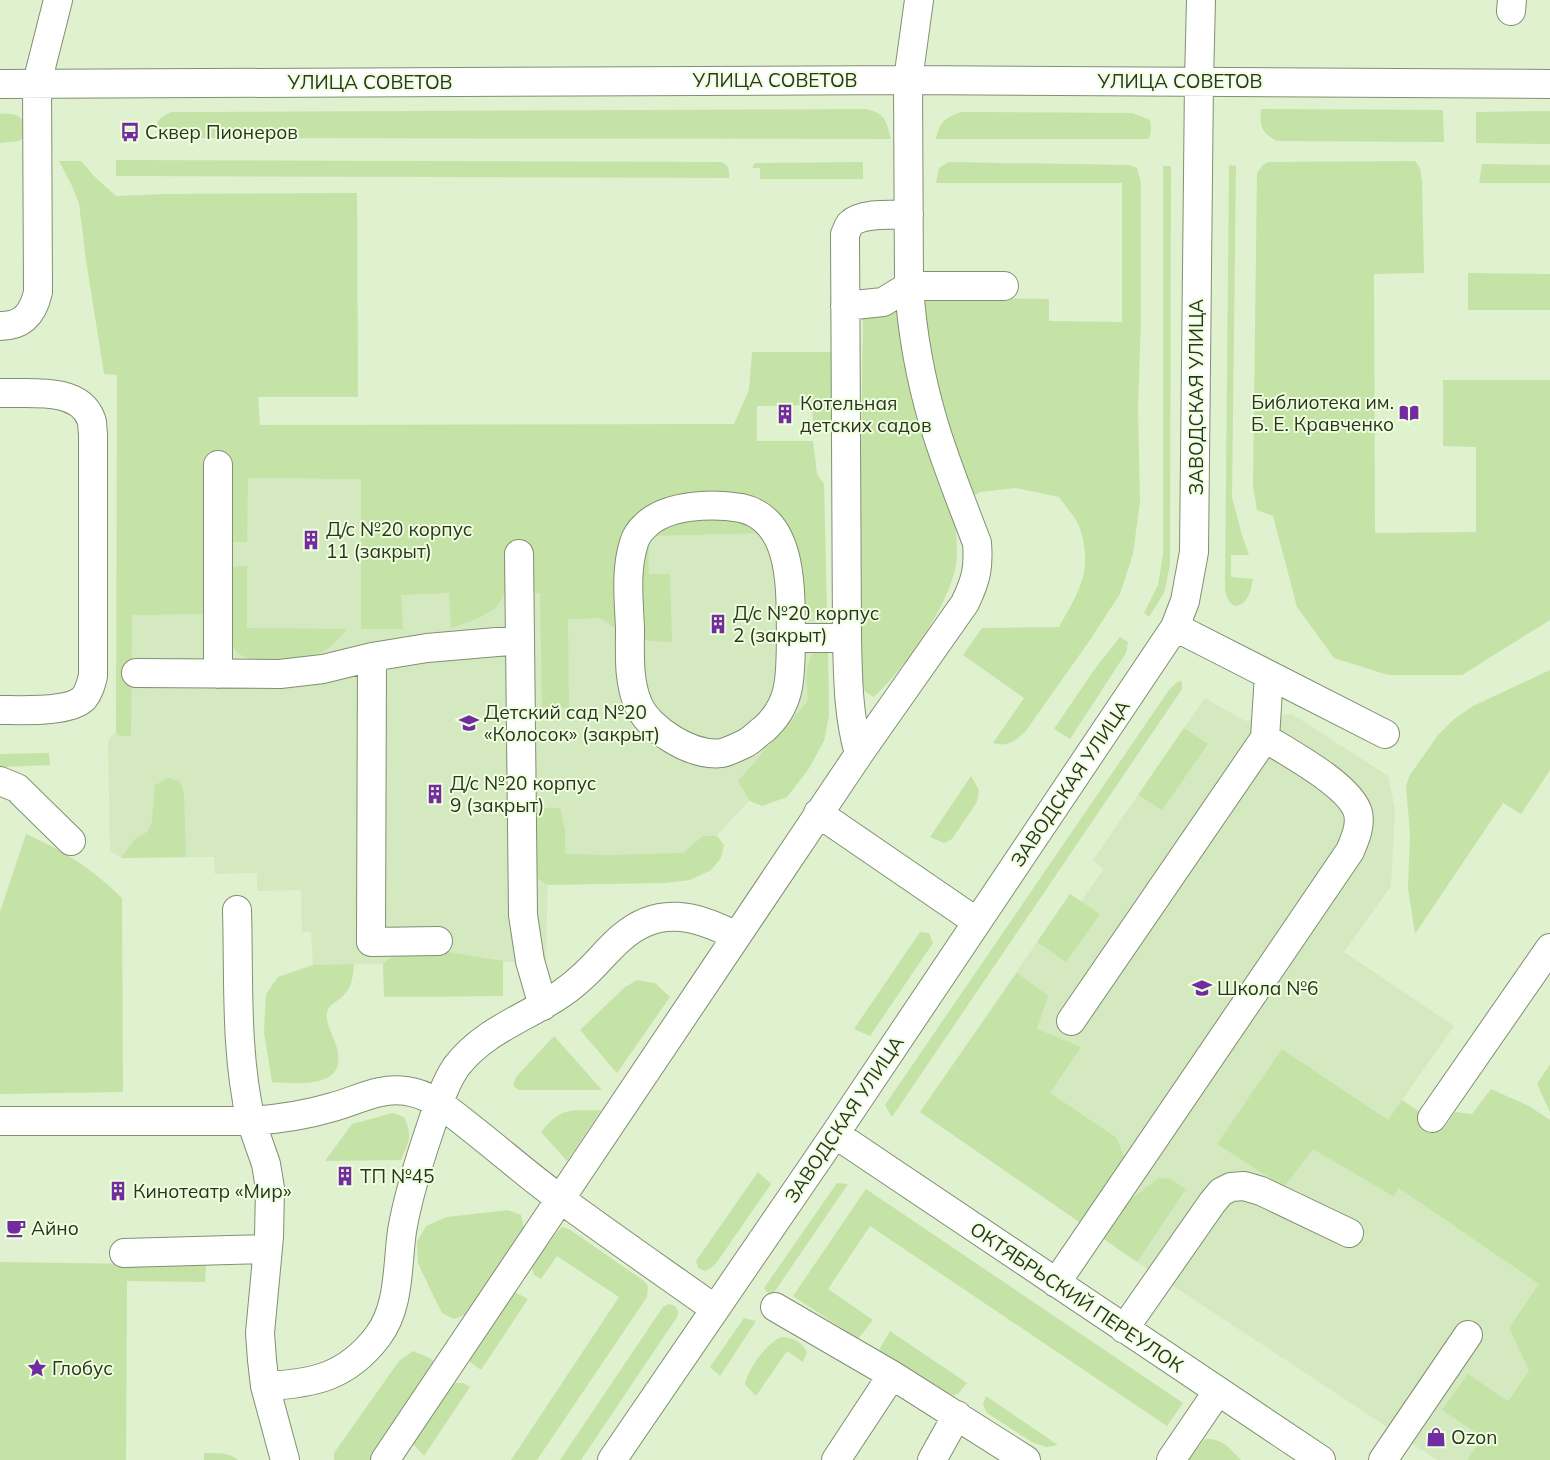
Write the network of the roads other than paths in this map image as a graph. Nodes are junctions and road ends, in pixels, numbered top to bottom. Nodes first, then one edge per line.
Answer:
1 (58, 0) edge
2 (919, 0) edge
3 (1201, 0) edge
4 (908, 80) junction
5 (1199, 81) junction
6 (37, 83) junction
7 (0, 84) edge
8 (1550, 84) edge
9 (909, 215) junction
10 (909, 286) junction
11 (1004, 286) dead end
12 (845, 306) junction
13 (0, 326) edge
14 (0, 394) edge
15 (218, 465) dead end
16 (519, 554) dead end
17 (1175, 627) junction
18 (791, 638) junction
19 (847, 638) junction
20 (520, 640) junction
21 (372, 657) junction
22 (136, 673) dead end
23 (218, 674) junction
24 (1269, 675) junction
25 (0, 710) edge
26 (1385, 734) dead end
27 (1265, 738) junction
28 (859, 754) junction
29 (0, 781) edge
30 (818, 813) junction
31 (71, 840) dead end
32 (237, 910) dead end
33 (977, 922) junction
34 (736, 936) junction
35 (438, 941) dead end
36 (1550, 948) edge
37 (543, 1006) junction
38 (1071, 1021) dead end
39 (438, 1104) junction
40 (1432, 1118) dead end
41 (0, 1121) edge
42 (251, 1121) junction
43 (834, 1134) junction
44 (559, 1198) junction
45 (1349, 1233) dead end
46 (267, 1249) junction
47 (124, 1253) dead end
48 (1056, 1283) junction
49 (775, 1307) dead end
50 (715, 1308) junction
51 (1124, 1329) junction
52 (1468, 1335) dead end
53 (892, 1375) junction
54 (265, 1386) junction
55 (1218, 1391) junction
56 (957, 1416) junction
57 (285, 1460) edge
58 (385, 1460) edge
59 (612, 1460) edge
60 (836, 1460) edge
61 (932, 1460) edge
62 (1026, 1460) edge
63 (1171, 1460) edge
64 (1321, 1460) edge
65 (1383, 1460) edge

1 - 6 street
2 - 4 street
3 - 5 street, ЗАВОДСКАЯ УЛИЦА
4 - 5 street, УЛИЦА СОВЕТОВ
4 - 6 street, УЛИЦА СОВЕТОВ
4 - 9 street
5 - 8 street, УЛИЦА СОВЕТОВ
5 - 17 street, ЗАВОДСКАЯ УЛИЦА
6 - 7 street, УЛИЦА СОВЕТОВ
6 - 13 street
9 - 10 street
9 - 12 street
10 - 11 street
10 - 12 street
10 - 28 street
12 - 19 street
14 - 25 street
15 - 23 street
16 - 20 street
17 - 24 street
17 - 33 street, ЗАВОДСКАЯ УЛИЦА
18 - 18 street
18 - 19 street
19 - 28 street
20 - 21 street
20 - 37 street
21 - 23 street
21 - 35 street
22 - 23 street
24 - 26 street
24 - 27 street
27 - 38 street
27 - 48 street
28 - 30 street
29 - 31 street
30 - 33 street
30 - 34 street
32 - 42 street
33 - 43 street, ЗАВОДСКАЯ УЛИЦА
34 - 37 street
34 - 44 street
36 - 40 street
37 - 39 street
39 - 42 street
39 - 44 street
39 - 54 street
41 - 42 street
42 - 46 street
43 - 48 street, ОКТЯБРЬСКИЙ ПЕРЕУЛОК
43 - 50 street, ЗАВОДСКАЯ УЛИЦА
44 - 50 street
44 - 58 street
45 - 51 street
46 - 47 street
46 - 54 street
48 - 51 street, ОКТЯБРЬСКИЙ ПЕРЕУЛОК
49 - 53 street
50 - 59 street, ЗАВОДСКАЯ УЛИЦА
51 - 55 street, ОКТЯБРЬСКИЙ ПЕРЕУЛОК
52 - 65 street
53 - 56 street
53 - 60 street
54 - 57 street
55 - 63 street
55 - 64 street, ОКТЯБРЬСКИЙ ПЕРЕУЛОК
56 - 61 street
56 - 62 street

